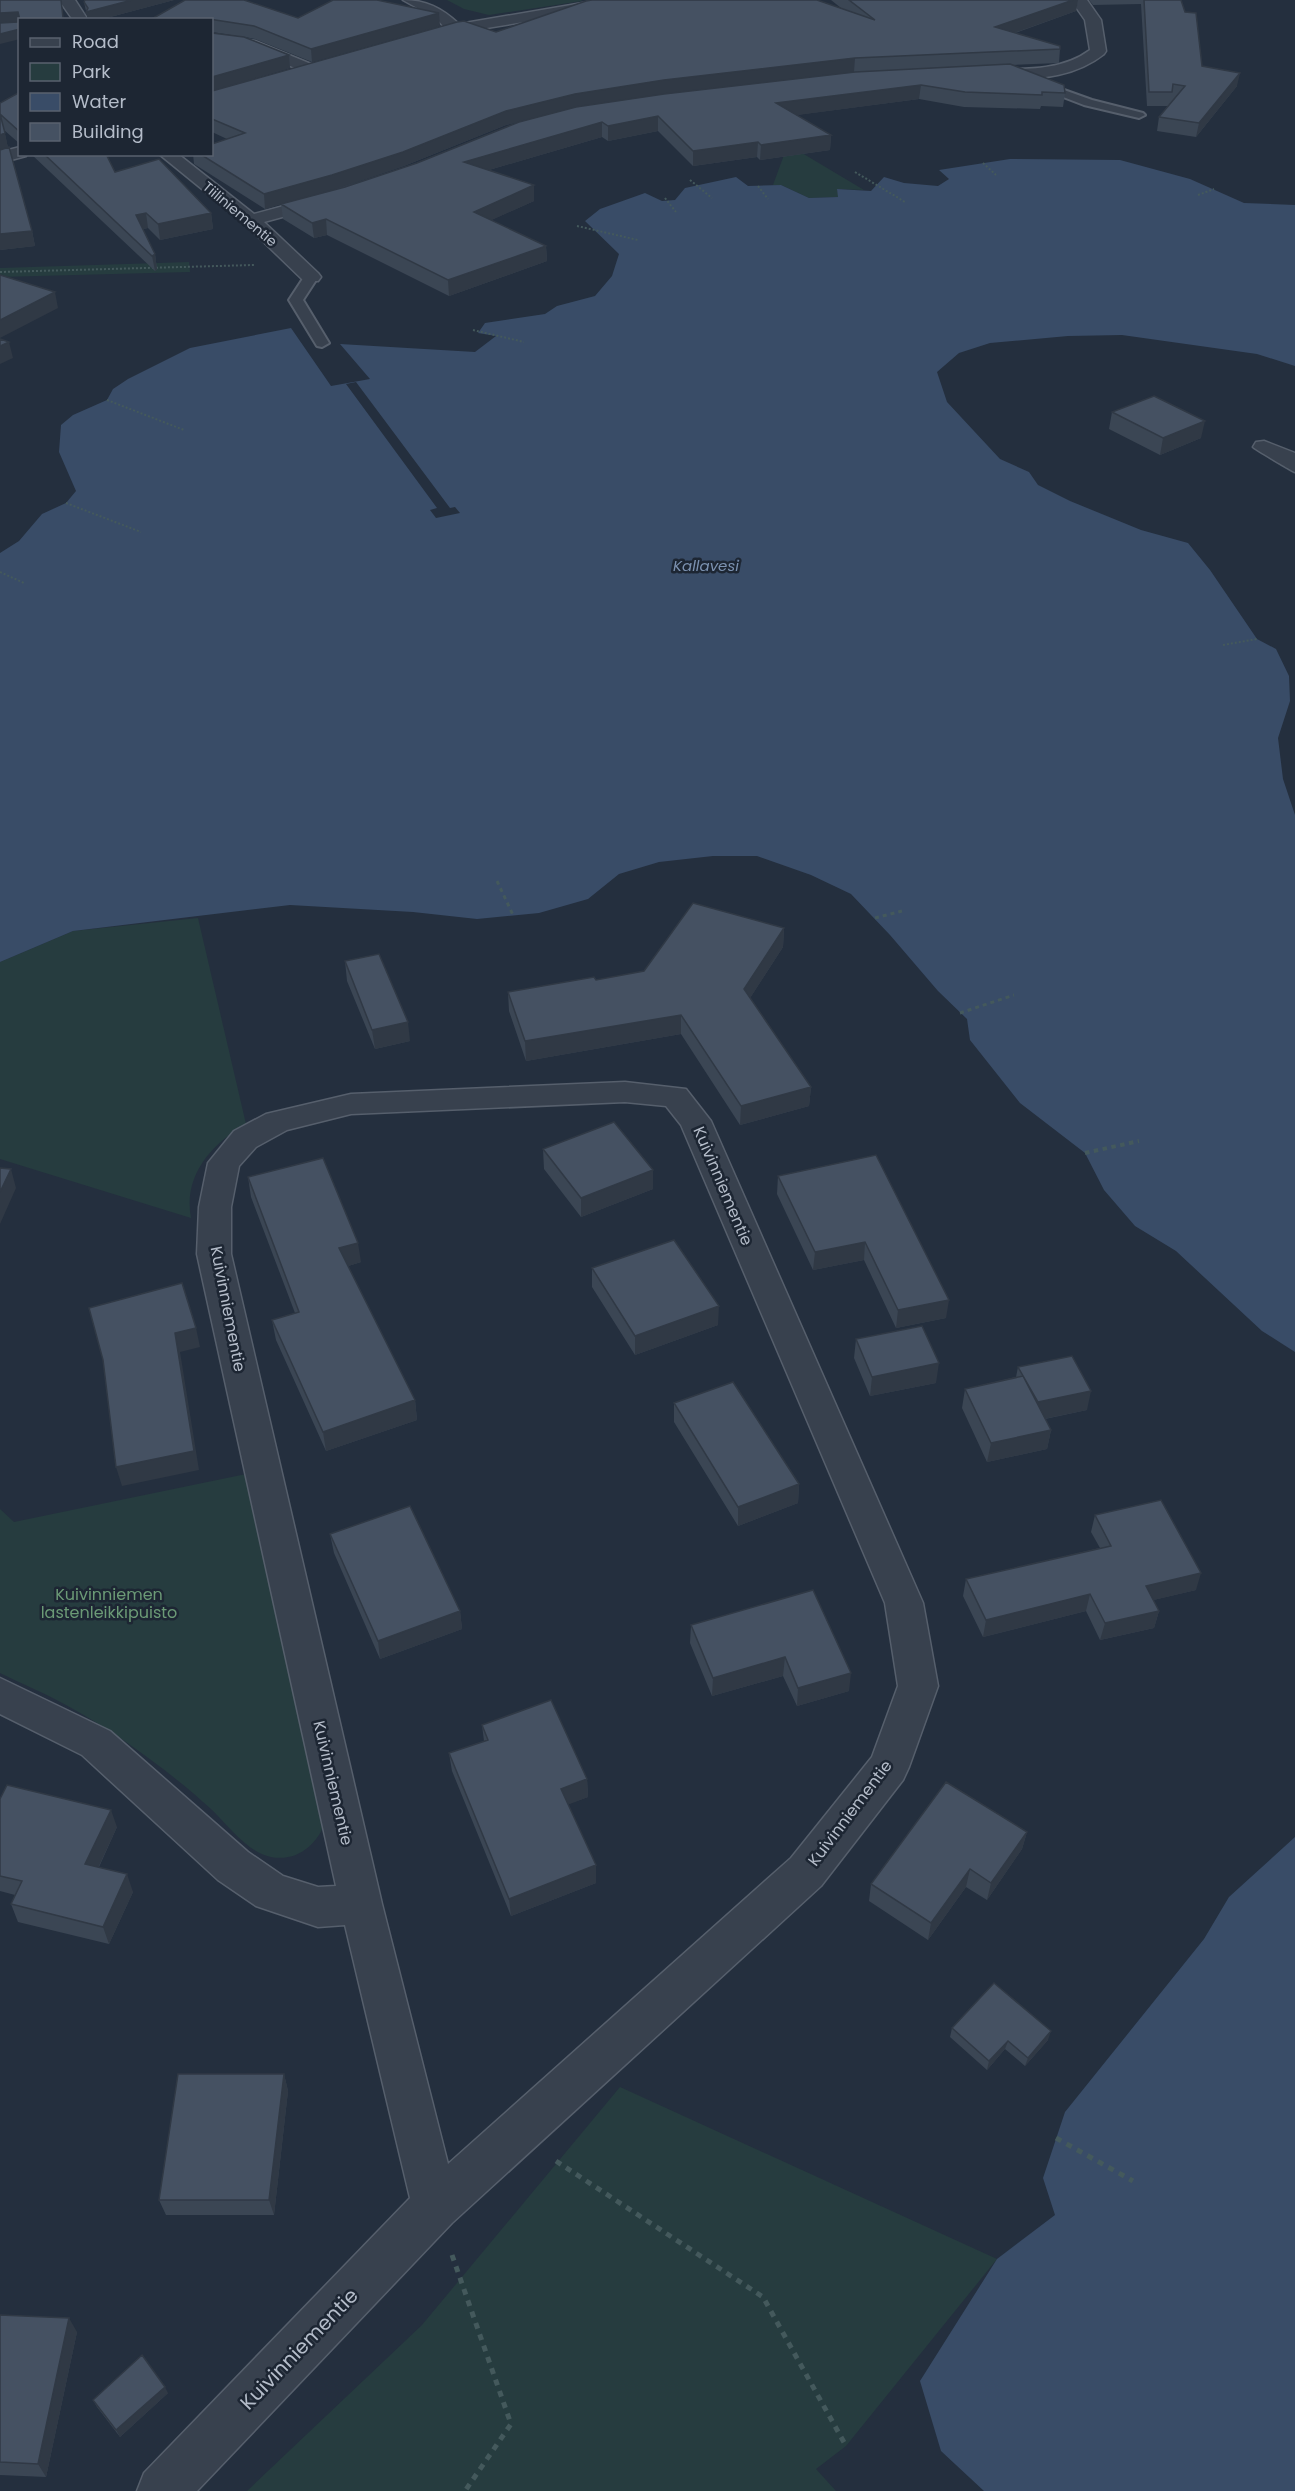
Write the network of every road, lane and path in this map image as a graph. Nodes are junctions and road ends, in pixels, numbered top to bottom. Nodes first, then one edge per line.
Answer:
1 (67, 0) edge
2 (411, 0) edge
3 (627, 0) edge
4 (1079, 0) edge
5 (80, 18) edge
6 (455, 29) junction
7 (213, 39) edge
8 (419, 39) edge
9 (1010, 73) junction
10 (967, 74) edge
11 (288, 75) edge
12 (1138, 115) dead end
13 (18, 154) edge
14 (169, 156) edge
15 (0, 158) edge
16 (983, 163) dead end
17 (855, 172) dead end
18 (996, 175) dead end
19 (690, 180) dead end
20 (758, 186) dead end
21 (1214, 189) dead end
22 (1198, 195) dead end
23 (340, 196) edge
24 (665, 198) dead end
25 (712, 198) dead end
26 (768, 199) dead end
27 (905, 202) dead end
28 (676, 212) dead end
29 (251, 220) junction
30 (577, 226) dead end
31 (638, 240) dead end
32 (297, 264) junction
33 (0, 272) edge
34 (311, 277) joint
35 (473, 330) dead end
36 (524, 342) dead end
37 (322, 344) dead end
38 (107, 399) dead end
39 (184, 430) dead end
40 (1264, 447) dead end
41 (1295, 465) edge
42 (66, 503) dead end
43 (141, 532) dead end
44 (0, 572) edge
45 (24, 583) dead end
46 (1257, 639) dead end
47 (1223, 645) dead end
48 (497, 881) dead end
49 (902, 910) dead end
50 (513, 915) dead end
51 (875, 918) dead end
52 (1014, 995) dead end
53 (960, 1013) dead end
54 (1139, 1141) dead end
55 (1085, 1153) dead end
56 (0, 1695) edge
57 (361, 1904) junction
58 (515, 2134) junction
59 (1056, 2138) dead end
60 (1133, 2181) dead end
61 (435, 2206) junction
62 (846, 2446) dead end
63 (162, 2491) edge
64 (465, 2491) edge

1 - 5 street
2 - 6 street
3 - 6 street
4 - 9 street
6 - 8 street
7 - 11 street
9 - 10 street
9 - 12 lane
13 - 15 street
14 - 29 street, Tiiliniementie
16 - 18 path
17 - 27 path
19 - 25 path
20 - 26 path
21 - 22 path
23 - 29 street
24 - 28 path
29 - 32 street, Tiiliniementie
30 - 31 path
32 - 33 path
32 - 34 street, Tiiliniementie
34 - 37 lane
35 - 36 path
38 - 39 path
40 - 41 street
42 - 43 path
44 - 45 path
46 - 47 path
48 - 50 path
49 - 51 path
52 - 53 path
54 - 55 path
56 - 57 street
57 - 58 street, Kuivinniementie
57 - 61 street, Kuivinniementie
58 - 61 street, Kuivinniementie
58 - 62 path
59 - 60 path
61 - 63 street, Kuivinniementie
61 - 64 path

